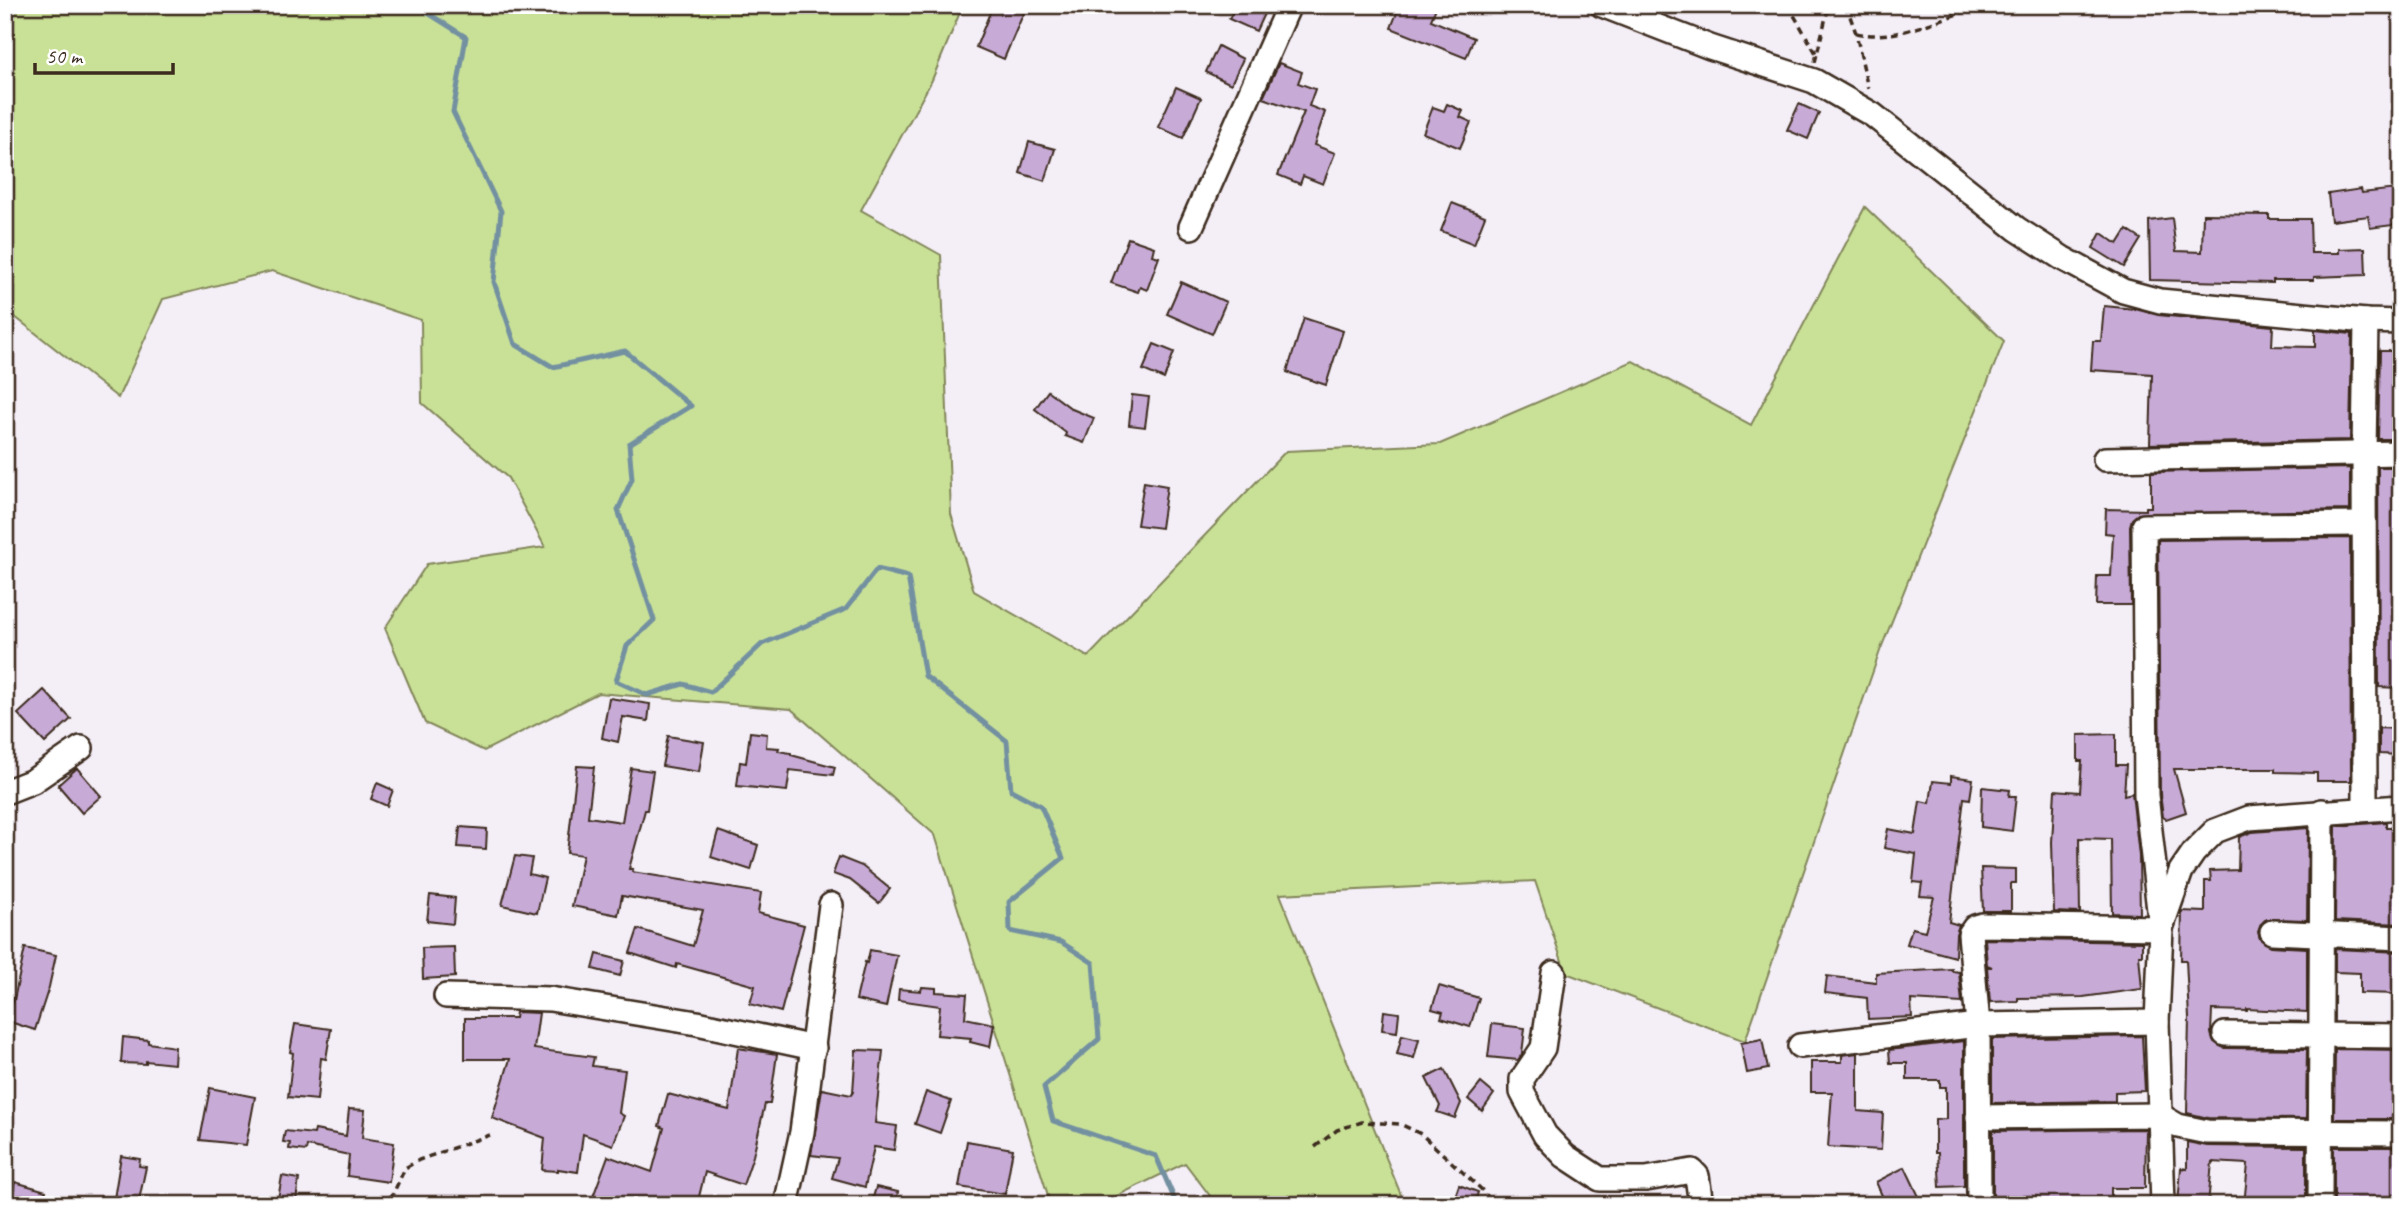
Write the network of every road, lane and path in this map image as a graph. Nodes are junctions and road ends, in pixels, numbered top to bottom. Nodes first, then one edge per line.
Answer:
1 (1289, 5) edge
2 (1788, 5) edge
3 (1829, 5) edge
4 (1846, 5) edge
5 (1970, 5) edge
6 (1616, 8) edge
7 (1856, 33) junction
8 (1816, 53) junction
9 (1814, 81) junction
10 (1873, 115) junction
11 (1191, 227) dead end
12 (2366, 321) junction
13 (2401, 322) edge
14 (2364, 453) junction
15 (2401, 453) edge
16 (2105, 458) dead end
17 (2363, 524) junction
18 (81, 748) dead end
19 (5, 793) edge
20 (2401, 807) edge
21 (2365, 808) junction
22 (2322, 811) junction
23 (831, 905) dead end
24 (2161, 928) junction
25 (2272, 932) dead end
26 (2321, 936) junction
27 (2401, 939) edge
28 (1553, 973) dead end
29 (446, 996) dead end
30 (2157, 1022) junction
31 (1978, 1024) junction
32 (2225, 1034) dead end
33 (2401, 1035) edge
34 (2321, 1036) junction
35 (1800, 1045) dead end
36 (814, 1048) junction
37 (2159, 1115) junction
38 (1978, 1118) junction
39 (2321, 1132) junction
40 (2401, 1133) edge
41 (490, 1135) dead end
42 (1315, 1147) dead end
43 (353, 1205) edge
44 (786, 1205) edge
45 (1495, 1205) edge
46 (1701, 1205) edge
47 (1979, 1205) edge
48 (2163, 1205) edge
49 (2320, 1205) edge

1 - 11 street
2 - 8 path
3 - 8 path
4 - 7 path
5 - 7 path
6 - 9 street
7 - 10 path
8 - 9 path
9 - 10 street
10 - 12 street
12 - 13 street
12 - 14 street
14 - 15 street
14 - 16 street
14 - 17 street
17 - 21 street
17 - 24 street
18 - 19 street
20 - 21 street
21 - 22 street
22 - 24 street
22 - 26 street
23 - 36 street
24 - 30 street
24 - 31 street
25 - 26 street
26 - 27 street
26 - 34 street
28 - 46 street
29 - 36 street
30 - 31 street
30 - 37 street
31 - 35 street
31 - 38 street
32 - 34 street
33 - 34 street
34 - 39 street
36 - 44 street
37 - 38 street
37 - 39 street
37 - 48 street
38 - 47 street
39 - 40 street
39 - 49 street
41 - 43 path
42 - 45 path

